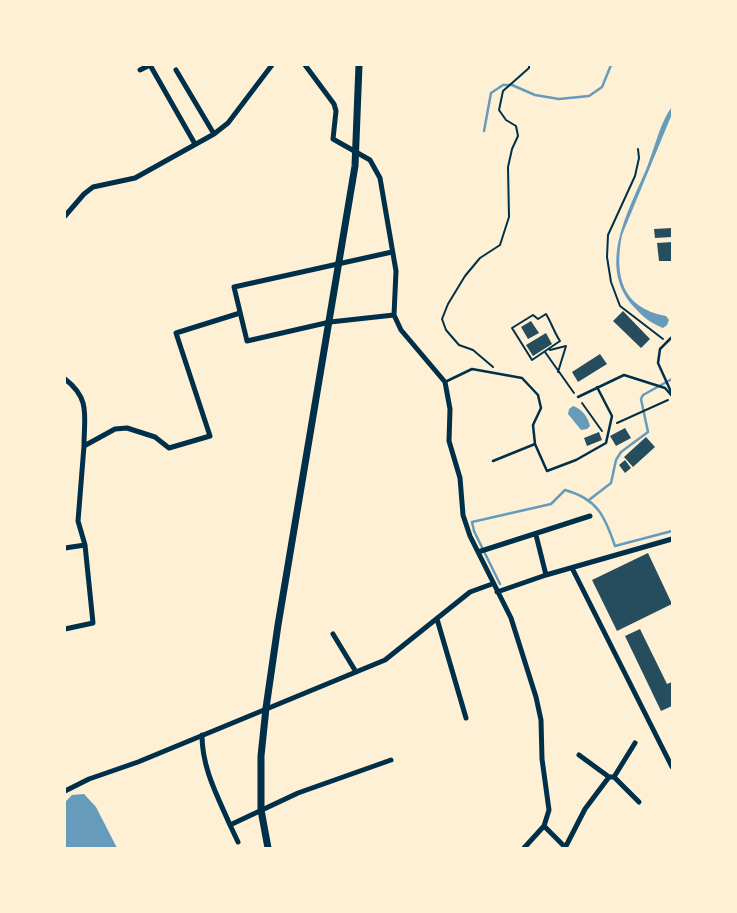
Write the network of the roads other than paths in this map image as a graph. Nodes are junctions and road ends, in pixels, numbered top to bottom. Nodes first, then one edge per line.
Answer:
1 (150, 65) edge
2 (272, 65) edge
3 (305, 65) edge
4 (359, 65) edge
5 (140, 70) dead end
6 (176, 70) dead end
7 (214, 134) junction
8 (196, 144) junction
9 (65, 216) edge
10 (392, 252) junction
11 (340, 263) junction
12 (240, 313) junction
13 (394, 315) junction
14 (330, 322) junction
15 (672, 336) edge
16 (65, 379) edge
17 (445, 382) junction
18 (597, 388) junction
19 (672, 396) edge
20 (578, 397) road end
21 (535, 444) junction
22 (84, 446) junction
23 (493, 461) dead end
24 (590, 516) dead end
25 (536, 534) junction
26 (672, 539) edge
27 (85, 545) junction
28 (65, 548) edge
29 (478, 552) junction
30 (572, 568) junction
31 (546, 575) junction
32 (492, 584) junction
33 (497, 592) junction
34 (437, 619) junction
35 (65, 629) edge
36 (333, 634) dead end
37 (356, 672) junction
38 (266, 708) junction
39 (466, 718) dead end
40 (202, 735) junction
41 (635, 743) dead end
42 (579, 755) dead end
43 (390, 760) dead end
44 (672, 767) edge
45 (611, 777) junction
46 (65, 791) edge
47 (639, 802) dead end
48 (261, 810) junction
49 (230, 825) junction
50 (544, 826) junction
51 (238, 842) dead end
52 (268, 848) edge
53 (524, 848) edge
54 (566, 848) edge

1 - 5 street
1 - 8 street
2 - 7 street
3 - 10 street
4 - 11 main road
6 - 7 street
7 - 8 street
8 - 9 street
10 - 11 street
10 - 13 street
11 - 12 street
11 - 14 main road
12 - 14 street
12 - 22 street
13 - 14 street
13 - 17 street
14 - 38 main road
15 - 19 lane
16 - 22 street
17 - 21 lane
17 - 29 street
18 - 19 lane
18 - 20 lane
18 - 21 lane
21 - 23 lane
22 - 27 street
24 - 25 street
25 - 29 street
25 - 31 street
26 - 30 street
27 - 28 street
27 - 35 street
29 - 32 street
30 - 31 street
30 - 44 street
31 - 33 street
32 - 33 street
32 - 34 street
33 - 50 street
34 - 37 street
34 - 39 street
36 - 37 street
37 - 38 street
38 - 40 street
38 - 48 main road
40 - 46 street
40 - 49 street
41 - 45 street
42 - 45 street
43 - 48 street
45 - 47 street
45 - 54 street
48 - 49 street
48 - 52 main road
49 - 51 street
50 - 53 street
50 - 54 street

